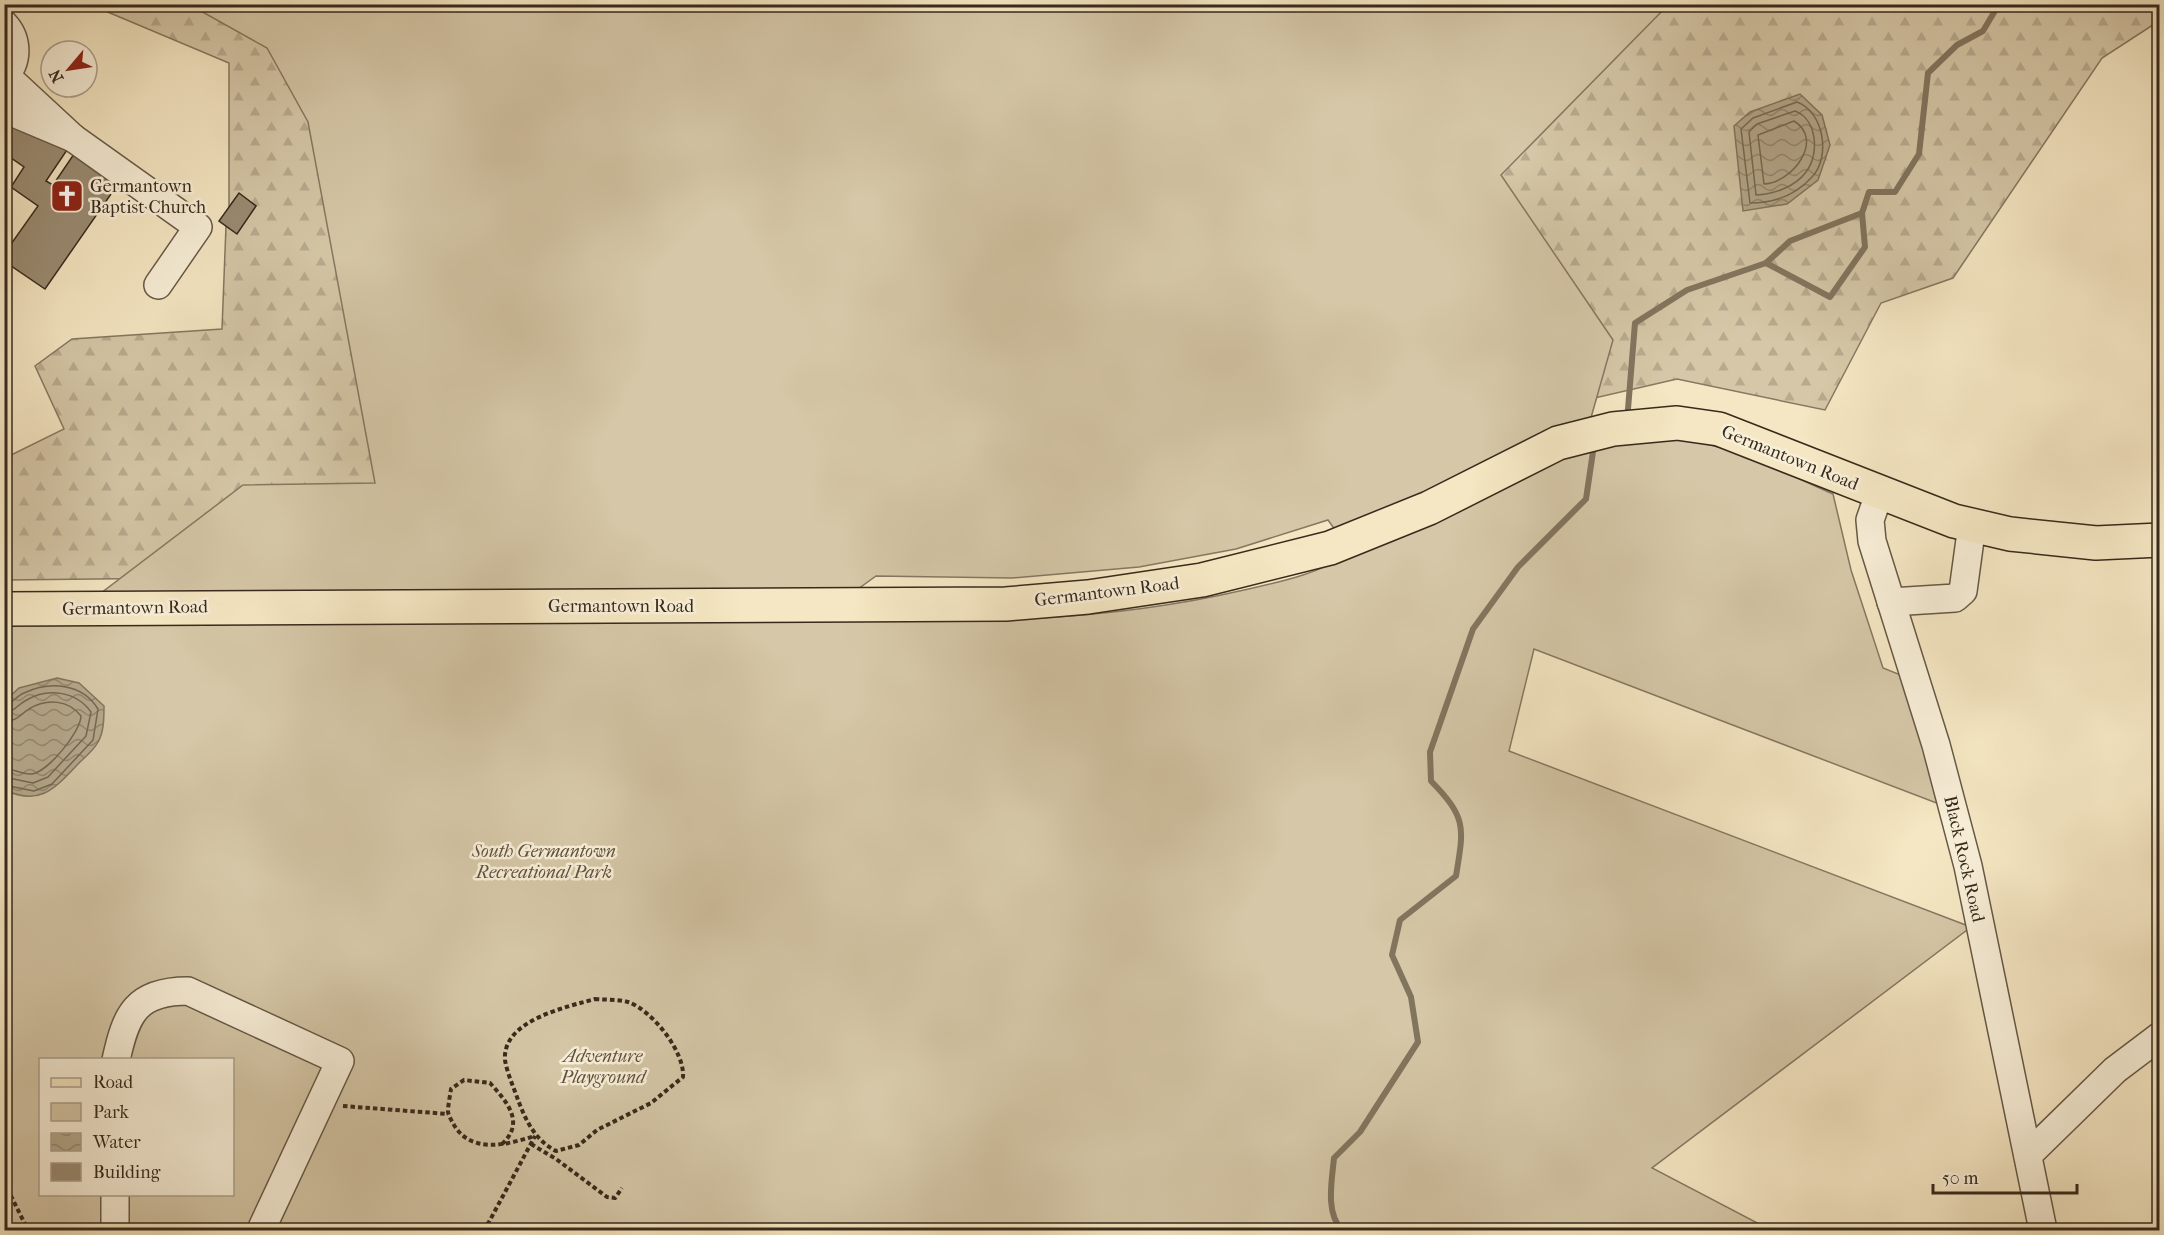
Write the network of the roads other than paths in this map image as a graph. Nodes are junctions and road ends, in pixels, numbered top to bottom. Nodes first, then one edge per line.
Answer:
1 (4, 24) edge
2 (5, 76) edge
3 (4, 109) edge
4 (73, 138) junction
5 (158, 285) dead end
6 (1879, 494) junction
7 (1972, 525) junction
8 (2160, 540) edge
9 (1891, 602) junction
10 (4, 609) edge
11 (2160, 1036) edge
12 (116, 1058) edge
13 (2028, 1155) junction
14 (115, 1196) edge
15 (115, 1230) edge
16 (261, 1230) edge
17 (2043, 1230) edge

1 - 2 street
2 - 4 street
3 - 4 street
4 - 5 street
6 - 7 main road, Germantown Road
6 - 9 street, Black Rock Road
6 - 10 main road, Germantown Road
7 - 8 main road, Germantown Road
7 - 9 street
9 - 13 street, Black Rock Road
11 - 13 street
12 - 16 street
13 - 17 street, Black Rock Road
14 - 15 street

